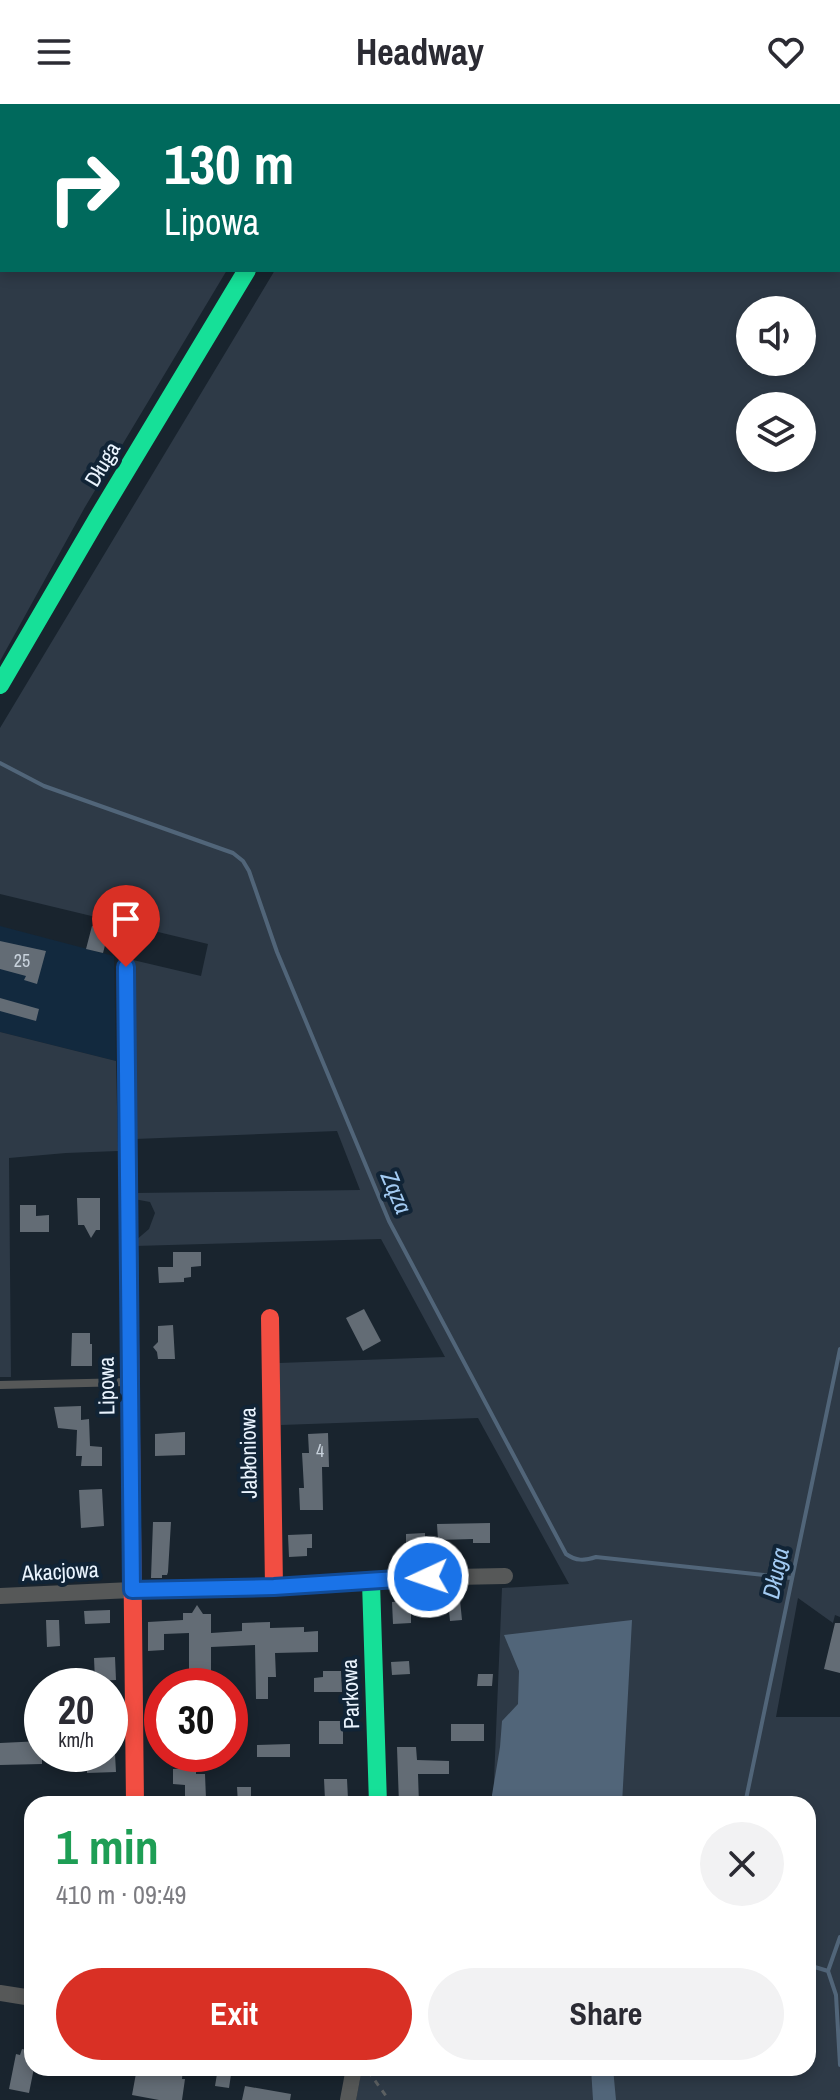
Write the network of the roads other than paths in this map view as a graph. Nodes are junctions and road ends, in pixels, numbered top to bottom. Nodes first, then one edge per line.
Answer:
1 (246, 272) edge
2 (0, 685) edge
3 (126, 967) dead end
4 (270, 1318) dead end
5 (130, 1382) junction
6 (0, 1385) edge
7 (505, 1576) dead end
8 (371, 1582) junction
9 (274, 1587) junction
10 (132, 1590) junction
11 (0, 1596) edge
12 (135, 1796) edge
13 (378, 1796) edge
14 (0, 1993) edge
15 (24, 1997) edge
16 (352, 2076) edge
17 (348, 2100) edge

1 - 2 street, Długa
3 - 5 street, Lipowa
4 - 9 street, Jabłoniowa
5 - 6 lane
5 - 10 street, Lipowa
7 - 8 street, Akacjowa
8 - 9 street, Akacjowa
8 - 13 street, Parkowa
9 - 10 street, Akacjowa
10 - 11 street, Akacjowa
10 - 12 street, Lipowa
14 - 15 street
16 - 17 street

